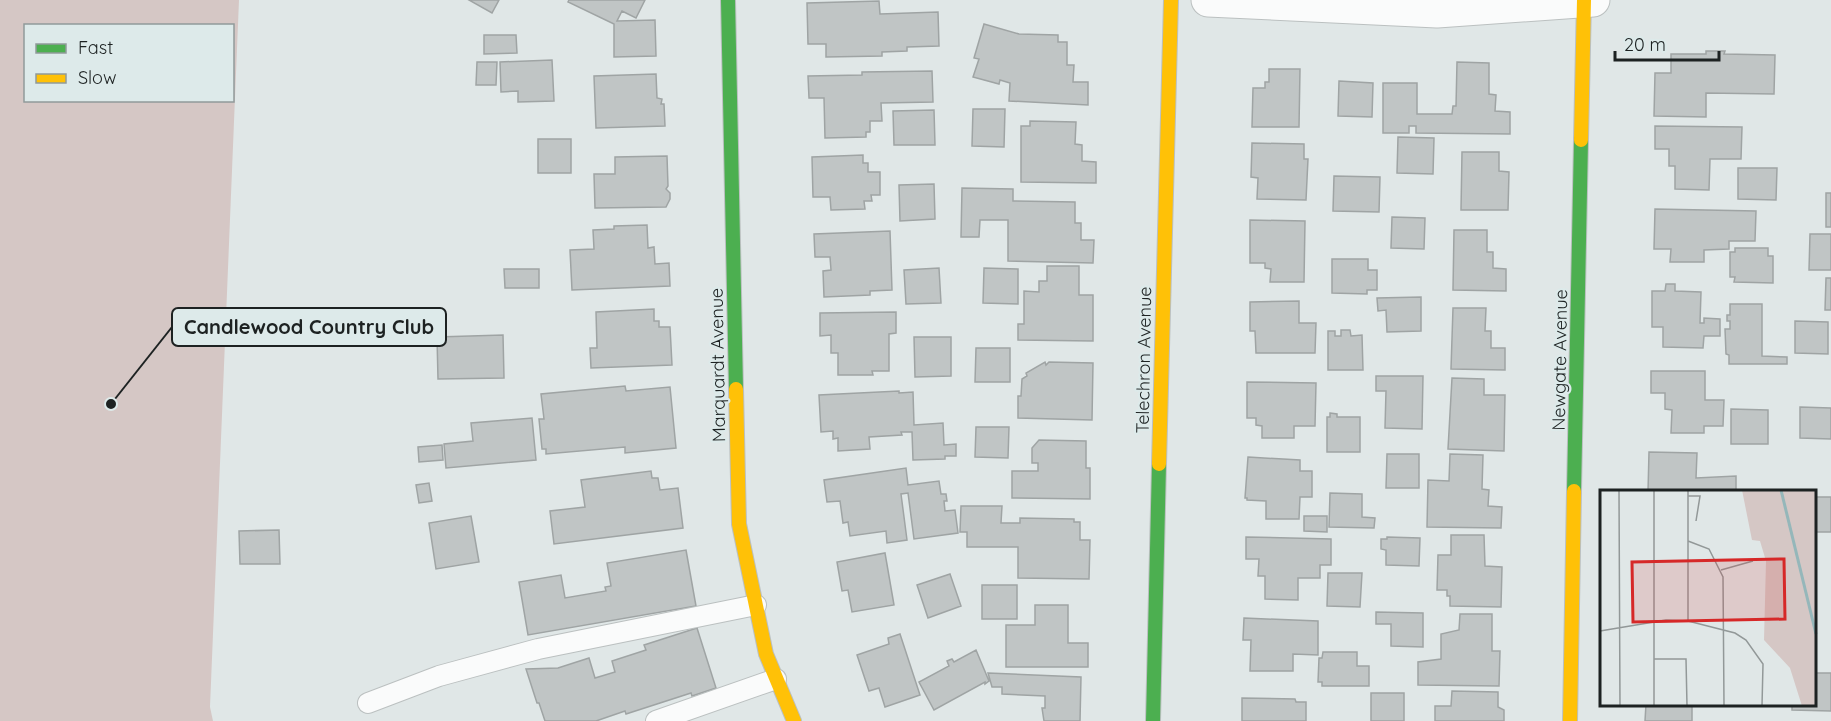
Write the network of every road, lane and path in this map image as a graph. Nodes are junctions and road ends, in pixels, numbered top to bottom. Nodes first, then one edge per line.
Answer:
1 (728, 0) edge
2 (1171, 0) edge
3 (1208, 0) edge
4 (1587, 0) edge
5 (756, 605) junction
6 (776, 679) junction
7 (368, 703) dead end
8 (656, 721) edge
9 (794, 721) edge
10 (1153, 721) edge
11 (1570, 721) edge

1 - 5 street, Marquardt Avenue
2 - 10 street, Telechron Avenue
3 - 4 street
4 - 11 street, Newgate Avenue
5 - 6 street, Marquardt Avenue
5 - 7 lane
6 - 8 lane
6 - 9 street, Marquardt Avenue

